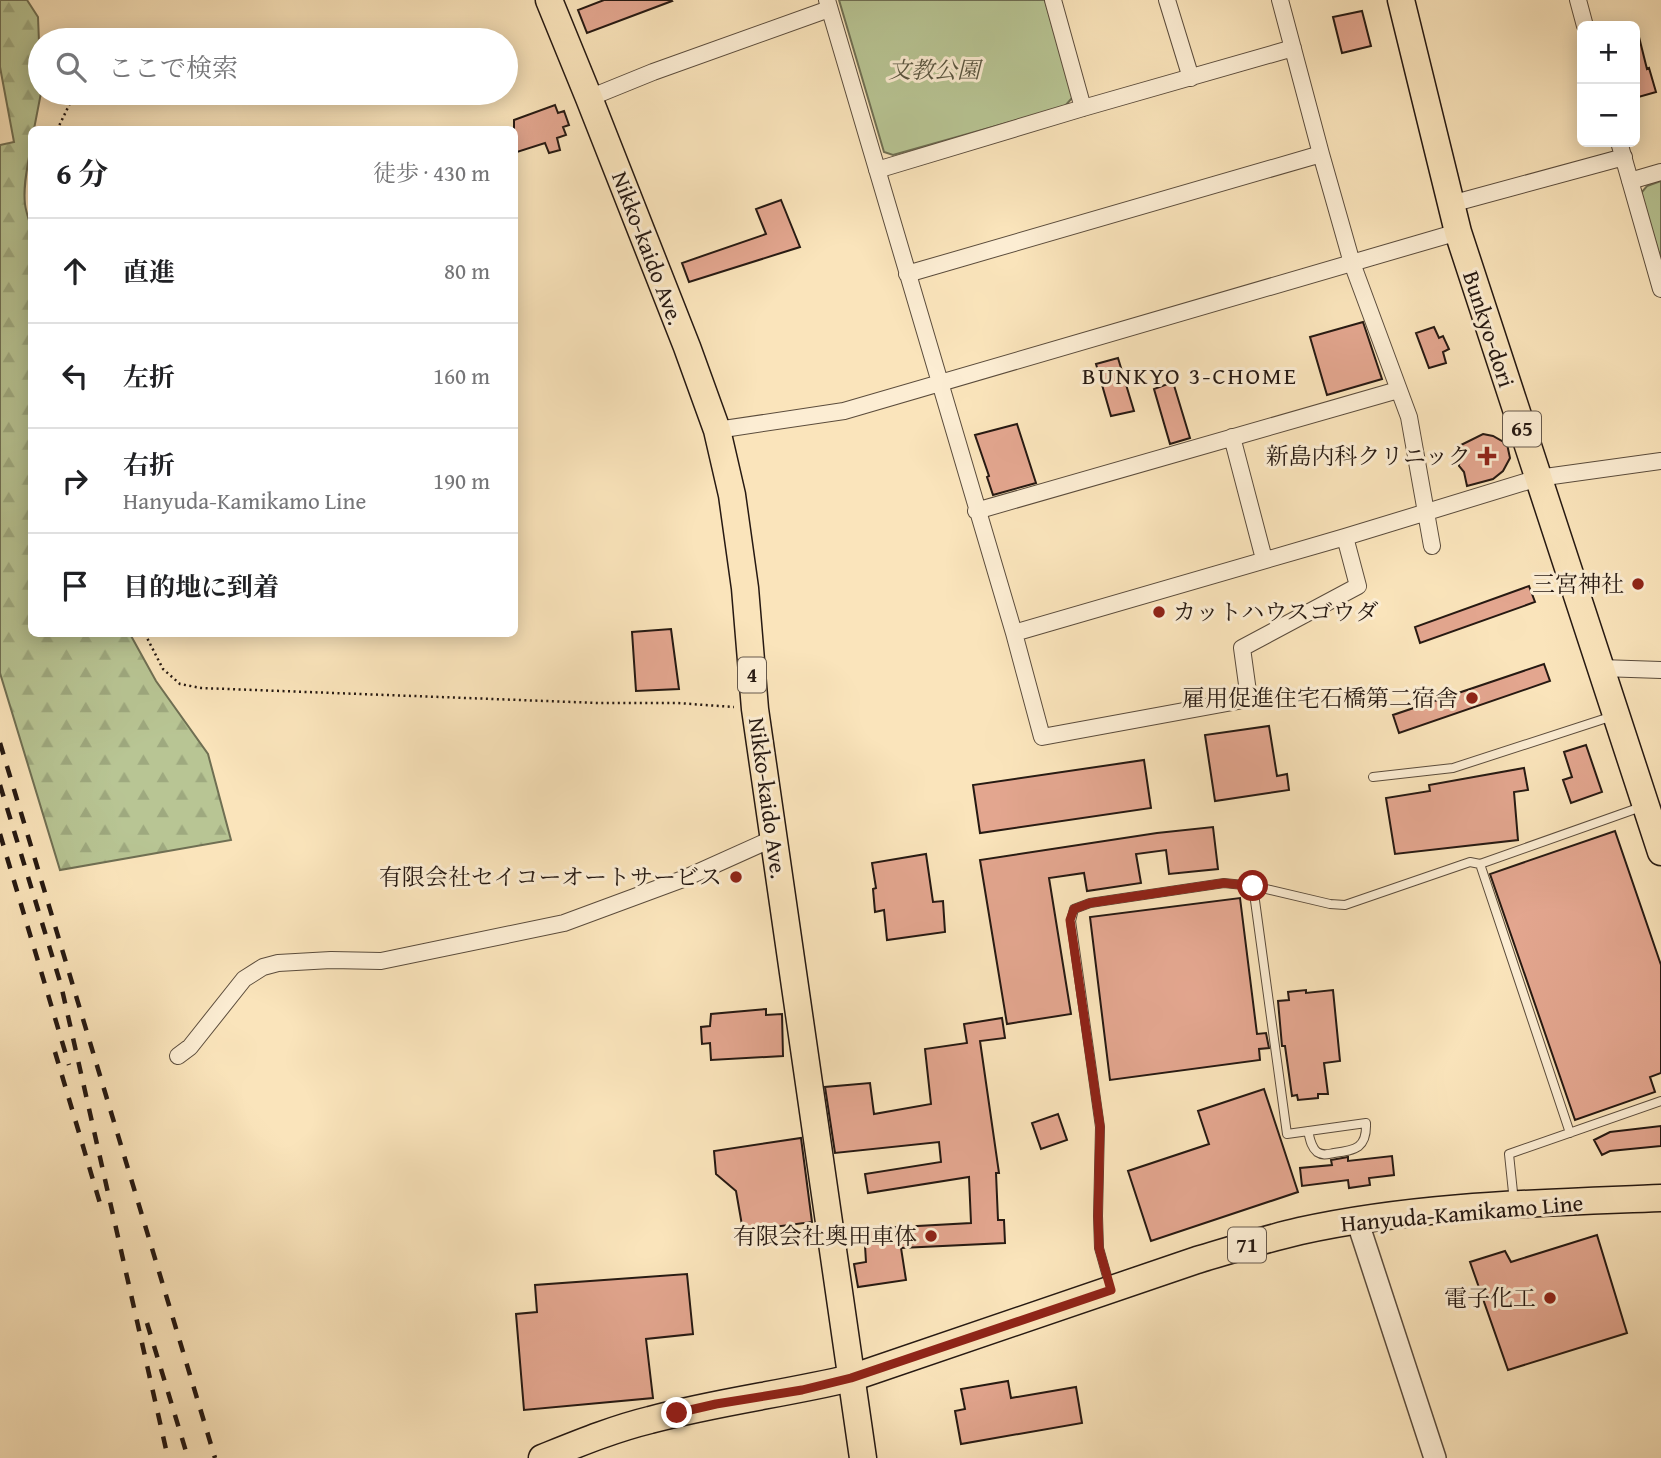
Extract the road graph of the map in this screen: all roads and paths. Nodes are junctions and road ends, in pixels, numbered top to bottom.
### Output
1 (548, 0) edge
2 (1053, 0) edge
3 (1167, 0) edge
4 (1280, 0) edge
5 (1401, 0) edge
6 (1578, 0) edge
7 (828, 4) edge
8 (1584, 21) edge
9 (1293, 48) junction
10 (1191, 78) junction
11 (589, 98) junction
12 (69, 105) edge
13 (1083, 108) junction
14 (59, 126) edge
15 (1621, 149) edge
16 (1321, 154) junction
17 (877, 170) junction
18 (1661, 172) edge
19 (1630, 181) junction
20 (1451, 204) junction
21 (1458, 232) junction
22 (1352, 263) junction
23 (907, 274) junction
24 (1661, 289) edge
25 (940, 384) junction
26 (1398, 390) junction
27 (717, 430) junction
28 (1232, 437) junction
29 (1661, 461) edge
30 (1538, 478) junction
31 (976, 511) junction
32 (1426, 513) junction
33 (1345, 537) junction
34 (1432, 547) dead end
35 (1264, 559) junction
36 (1014, 633) junction
37 (147, 637) edge
38 (1601, 668) junction
39 (1661, 670) edge
40 (755, 709) junction
41 (1616, 715) junction
42 (1373, 777) dead end
43 (1645, 805) junction
44 (774, 838) junction
45 (1661, 852) edge
46 (1480, 864) junction
47 (1253, 886) junction
48 (178, 1056) dead end
49 (1661, 1101) edge
50 (1308, 1131) junction
51 (1570, 1133) junction
52 (1661, 1198) edge
53 (1514, 1205) junction
54 (1357, 1220) junction
55 (1111, 1290) junction
56 (851, 1378) junction
57 (542, 1458) edge
58 (863, 1458) edge
59 (1435, 1458) edge

1 - 11 main road, Nikko-kaido Ave. / 4
2 - 13 street
3 - 10 street
4 - 9 street
5 - 20 main road, Bunkyo-dori / 65
6 - 8 street
7 - 11 street
7 - 17 street
9 - 10 street
9 - 16 street
10 - 13 street
11 - 27 main road, Nikko-kaido Ave. / 4
12 - 14 path
13 - 17 street
15 - 19 street
15 - 20 street
16 - 22 street
16 - 23 street
17 - 23 street
18 - 19 street
19 - 24 street
20 - 21 main road, Bunkyo-dori / 65
21 - 22 street
21 - 30 main road, Bunkyo-dori / 65
22 - 25 street
22 - 26 street
23 - 25 street
25 - 27 street
25 - 31 street
26 - 28 street
26 - 32 street
27 - 40 main road, Nikko-kaido Ave. / 4
28 - 31 street
28 - 35 street
29 - 30 street
30 - 32 street
30 - 38 main road, Bunkyo-dori / 65
31 - 36 street
32 - 33 street
32 - 34 street
33 - 35 street
33 - 36 street
35 - 36 street
37 - 40 path
38 - 39 street
38 - 41 main road, Bunkyo-dori / 65
40 - 44 main road, Nikko-kaido Ave. / 4
41 - 42 lane
41 - 43 main road, Bunkyo-dori / 65
43 - 45 main road, Bunkyo-dori / 65
43 - 46 lane
44 - 48 street
44 - 56 main road, Nikko-kaido Ave. / 4
46 - 47 lane
46 - 51 lane
47 - 50 lane
47 - 55 lane
49 - 51 lane
50 - 50 lane
51 - 53 lane
52 - 53 main road, Hanyuda-Kamikamo Line / 71
53 - 54 main road, Hanyuda-Kamikamo Line / 71
54 - 55 main road, Hanyuda-Kamikamo Line / 71
54 - 59 street
55 - 56 main road, Hanyuda-Kamikamo Line / 71
56 - 57 main road, Hanyuda-Kamikamo Line / 71
56 - 58 main road, Nikko-kaido Ave. / 4

